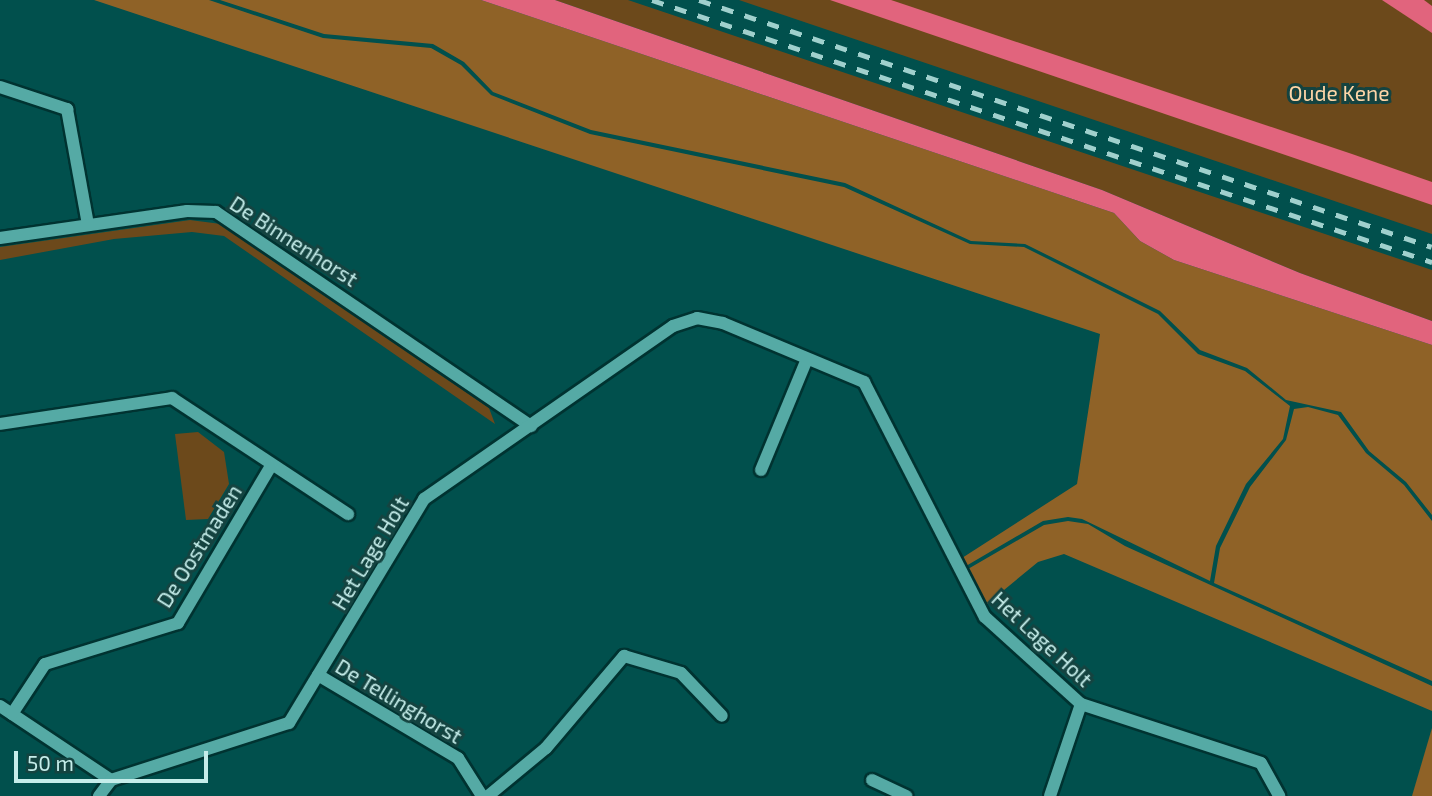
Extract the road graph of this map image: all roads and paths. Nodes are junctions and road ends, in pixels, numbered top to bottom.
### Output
1 (0, 87) edge
2 (88, 225) junction
3 (0, 238) edge
4 (807, 359) junction
5 (0, 424) edge
6 (531, 426) junction
7 (271, 466) junction
8 (761, 470) dead end
9 (348, 514) dead end
10 (318, 676) junction
11 (1082, 704) junction
12 (0, 706) edge
13 (12, 714) junction
14 (722, 716) dead end
15 (111, 780) junction
16 (872, 780) dead end
17 (99, 796) edge
18 (482, 796) edge
19 (488, 796) edge
20 (906, 796) edge
21 (1050, 796) edge
22 (1279, 796) edge

1 - 2 street
2 - 3 street, De Binnenhorst
2 - 6 street, De Binnenhorst
4 - 6 street, Het Lage Holt
4 - 8 street
4 - 11 street, Het Lage Holt
5 - 7 street
6 - 10 street, Het Lage Holt
7 - 9 street
7 - 13 street, De Oostmaden
10 - 15 street, Het Lage Holt
10 - 18 street, De Tellinghorst
11 - 21 street
11 - 22 street, Het Lage Holt
12 - 13 street
13 - 15 street
14 - 19 street
15 - 17 street
16 - 20 street

